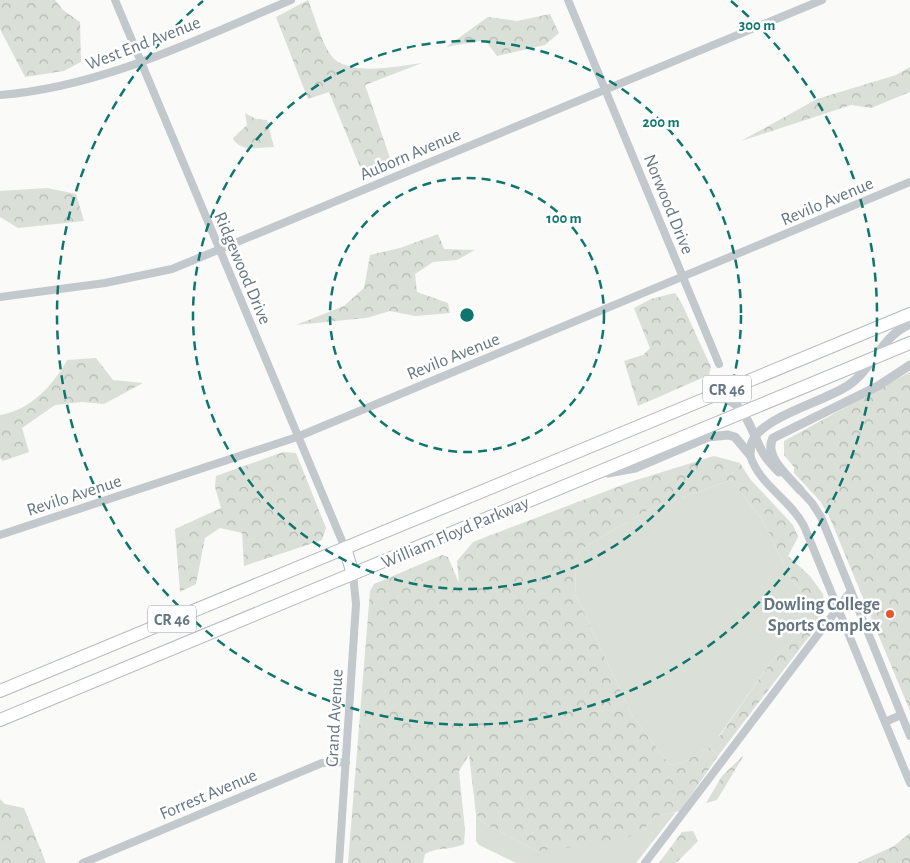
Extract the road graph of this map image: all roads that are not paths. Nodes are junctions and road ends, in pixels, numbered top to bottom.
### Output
1 (115, 0) edge
2 (291, 0) edge
3 (568, 0) edge
4 (822, 0) edge
5 (141, 62) junction
6 (606, 89) junction
7 (0, 95) edge
8 (910, 182) edge
9 (219, 250) junction
10 (683, 277) junction
11 (0, 297) edge
12 (910, 314) edge
13 (910, 324) edge
14 (910, 343) edge
15 (875, 358) junction
16 (719, 364) dead end
17 (910, 365) edge
18 (702, 400) junction
19 (744, 412) junction
20 (755, 436) junction
21 (297, 437) junction
22 (750, 455) junction
23 (592, 476) junction
24 (800, 490) junction
25 (0, 535) edge
26 (344, 548) junction
27 (353, 574) junction
28 (850, 591) junction
29 (838, 608) junction
30 (0, 691) edge
31 (901, 715) junction
32 (0, 720) edge
33 (885, 722) junction
34 (910, 736) edge
35 (346, 762) junction
36 (910, 783) edge
37 (83, 863) edge
38 (339, 863) edge
39 (645, 863) edge

1 - 5 street, Ridgewood Drive
2 - 5 street, West End Avenue
3 - 6 street, Norwood Drive
4 - 6 street, Auborn Avenue
5 - 7 street, West End Avenue
5 - 9 street, Ridgewood Drive
6 - 9 street, Auborn Avenue
6 - 10 street, Norwood Drive
8 - 10 street, Revilo Avenue
9 - 11 street, Auborn Avenue
9 - 21 street, Ridgewood Drive
10 - 16 street, Norwood Drive
10 - 21 street, Revilo Avenue
12 - 18 highway, William Floyd Parkway / CR 46
13 - 15 street
14 - 15 highway, William Floyd Parkway / CR 46
15 - 19 highway, William Floyd Parkway / CR 46
15 - 20 street
17 - 24 street
18 - 19 street
18 - 26 highway, William Floyd Parkway / CR 46
19 - 20 street
19 - 23 highway, William Floyd Parkway / CR 46
20 - 22 street
20 - 24 street
21 - 25 street, Revilo Avenue
21 - 26 street, Ridgewood Drive
22 - 23 street
22 - 29 street
23 - 27 highway, William Floyd Parkway / CR 46
24 - 28 street
26 - 27 highway
26 - 30 highway, William Floyd Parkway / CR 46
27 - 32 highway, William Floyd Parkway / CR 46
27 - 35 street, Grand Avenue
28 - 29 street
28 - 31 street
29 - 33 street
29 - 39 street
31 - 33 street
31 - 34 street
33 - 36 street
35 - 37 street, Forrest Avenue
35 - 38 street, Grand Avenue

